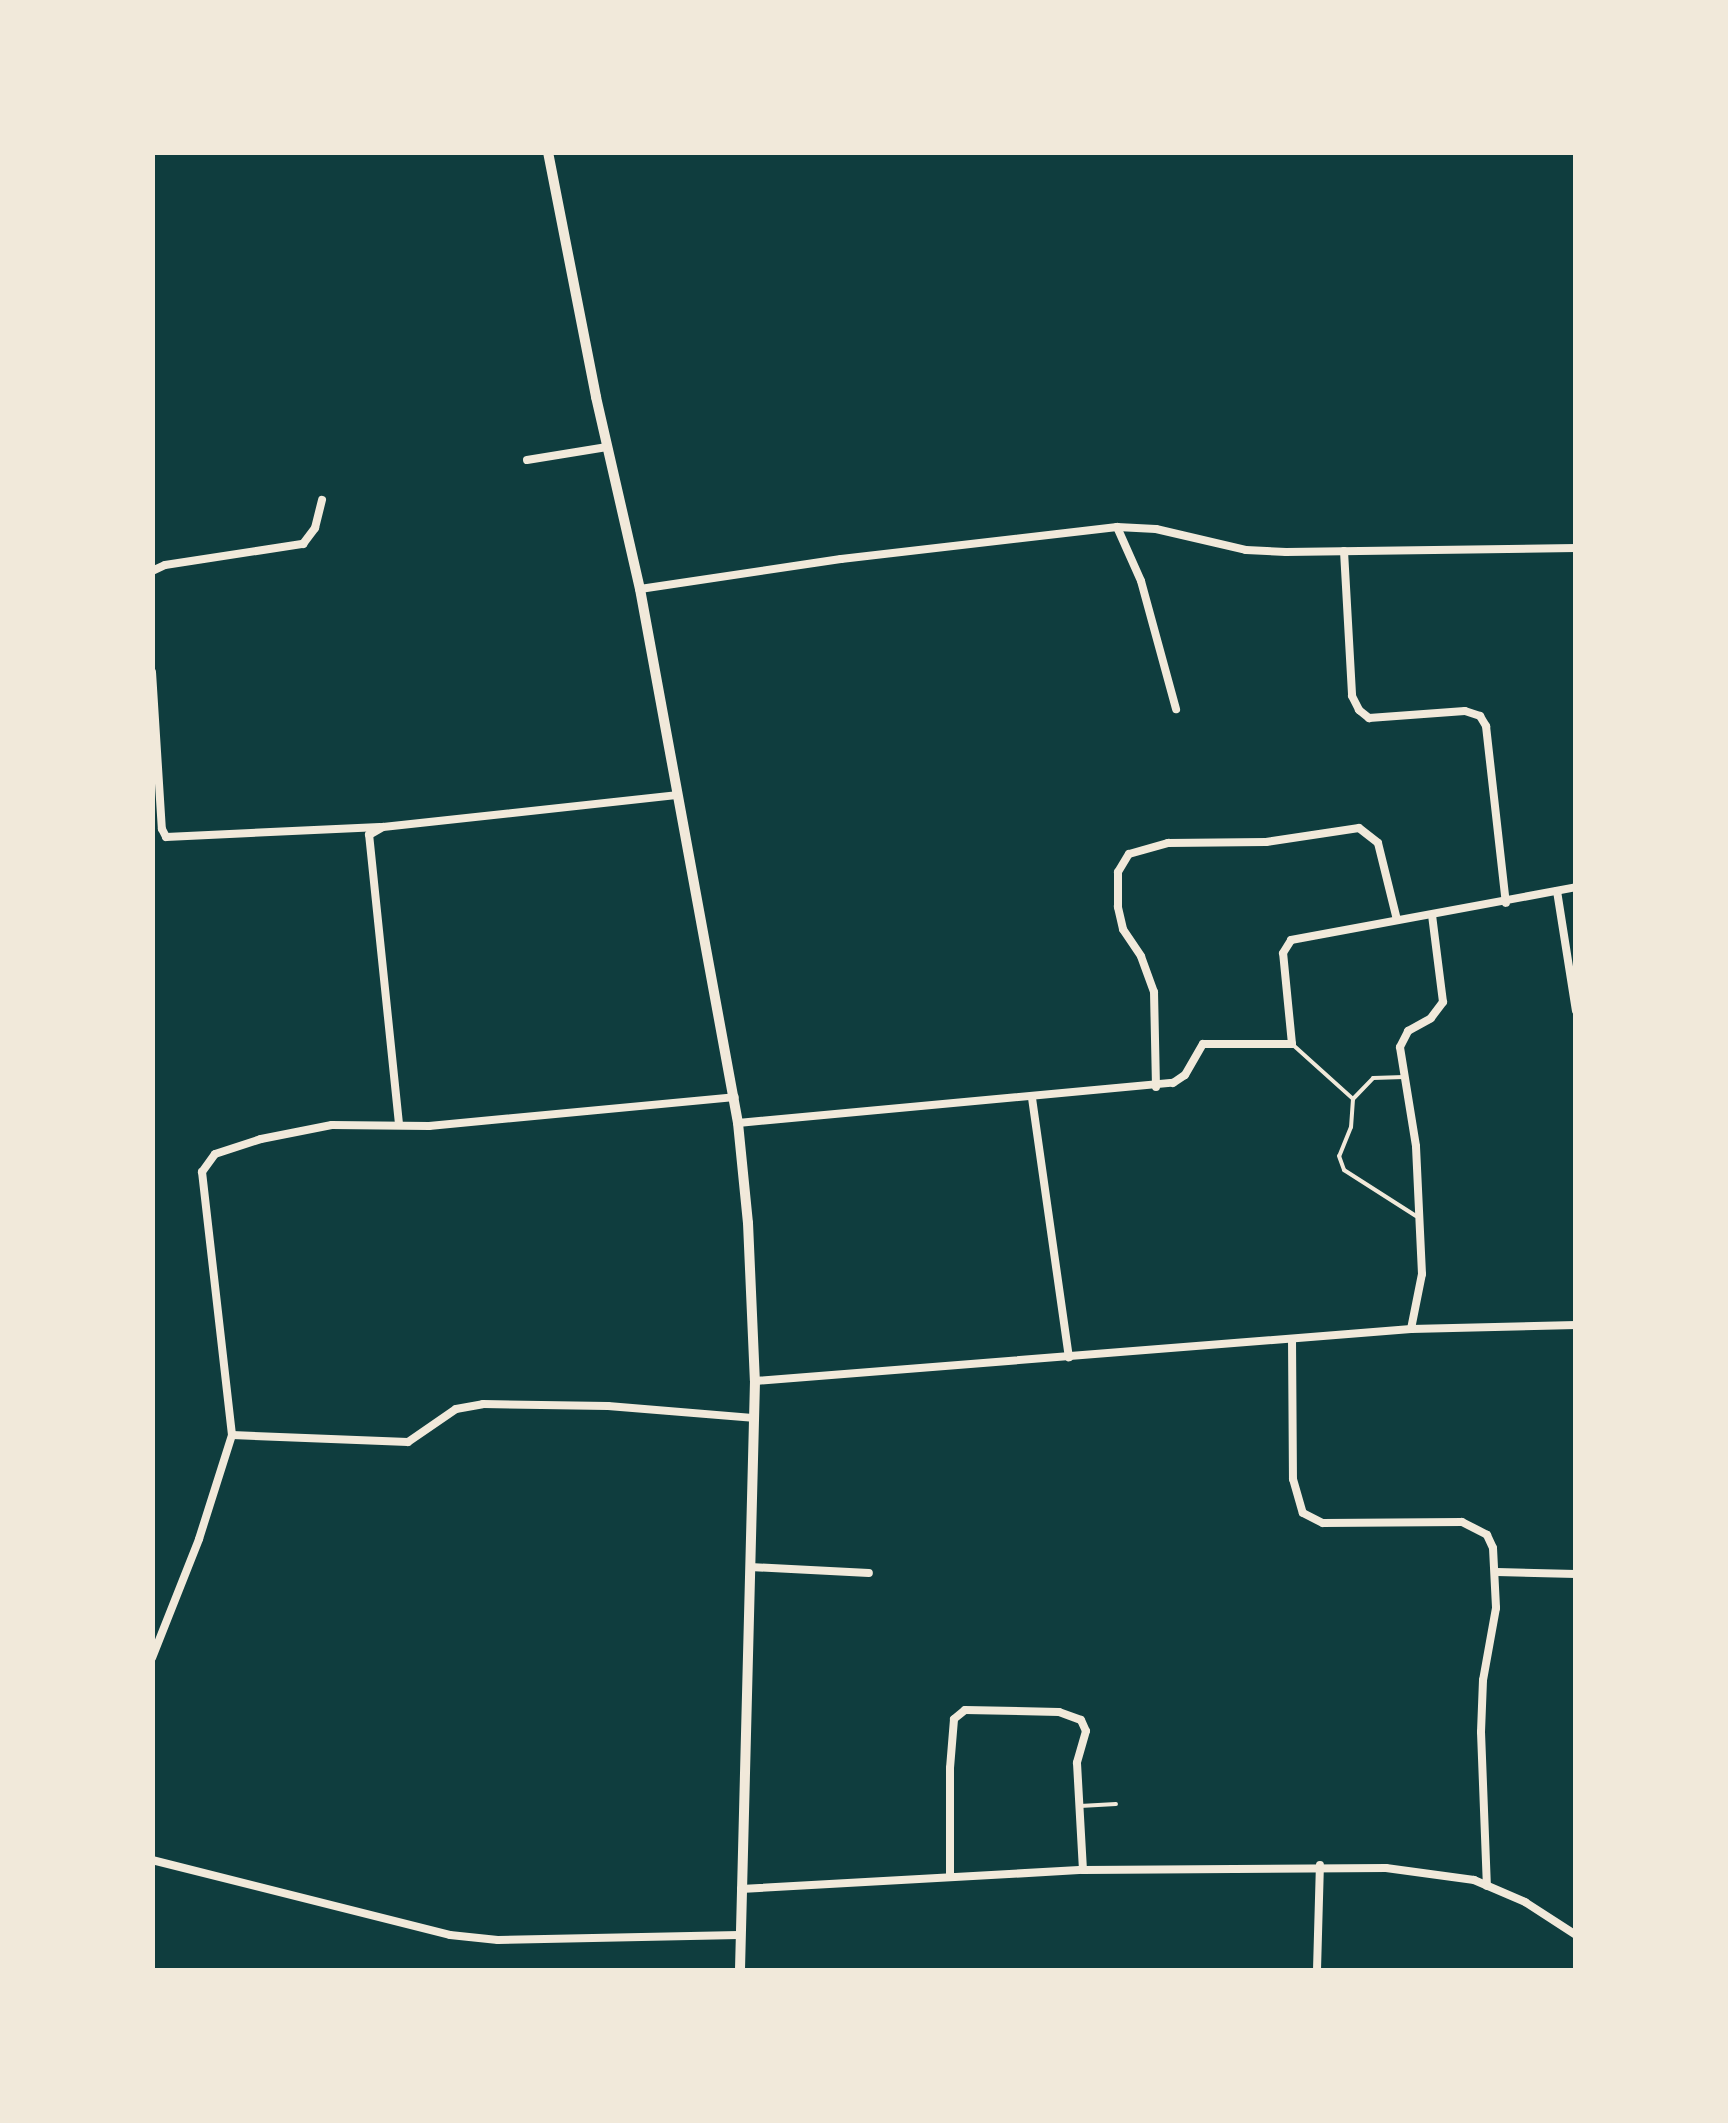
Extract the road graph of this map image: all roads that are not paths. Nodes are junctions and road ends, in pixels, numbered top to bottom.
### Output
1 (548, 152) edge
2 (607, 446) junction
3 (526, 460) dead end
4 (322, 500) dead end
5 (1116, 527) junction
6 (1576, 548) edge
7 (1344, 551) junction
8 (152, 572) edge
9 (640, 590) junction
10 (152, 672) edge
11 (1176, 709) dead end
12 (676, 795) junction
13 (382, 827) junction
14 (1576, 887) edge
15 (1557, 891) junction
16 (1506, 903) junction
17 (1432, 914) junction
18 (1397, 920) junction
19 (1576, 1011) edge
20 (1292, 1044) junction
21 (1404, 1077) junction
22 (1156, 1087) junction
23 (735, 1098) junction
24 (1032, 1098) junction
25 (1354, 1099) junction
26 (738, 1123) junction
27 (399, 1124) junction
28 (1419, 1218) junction
29 (1576, 1325) edge
30 (1411, 1330) junction
31 (1292, 1339) junction
32 (1069, 1357) junction
33 (755, 1380) junction
34 (753, 1418) junction
35 (232, 1434) junction
36 (750, 1567) junction
37 (870, 1572) dead end
38 (1497, 1572) junction
39 (1576, 1574) edge
40 (152, 1658) edge
41 (1116, 1804) dead end
42 (1080, 1806) junction
43 (152, 1860) edge
44 (1320, 1865) junction
45 (1084, 1870) junction
46 (950, 1875) junction
47 (1487, 1886) junction
48 (741, 1888) junction
49 (739, 1935) junction
50 (1576, 1935) edge
51 (740, 1970) edge
52 (1317, 1970) edge

1 - 2 street
2 - 3 street
2 - 9 street
4 - 8 street
5 - 7 street
5 - 9 street
5 - 11 street
6 - 7 street
7 - 16 street
9 - 12 street
10 - 13 street
12 - 13 street
12 - 23 street
13 - 27 street
14 - 15 street
15 - 16 street
15 - 19 street
16 - 17 street
17 - 18 street
17 - 21 street
18 - 20 street
18 - 22 street
20 - 22 street
20 - 25 lane
21 - 25 lane
21 - 28 street
22 - 24 street
23 - 26 street
23 - 27 street
24 - 26 street
24 - 32 street
25 - 28 lane
26 - 33 street
27 - 35 street
28 - 30 street
29 - 30 street
30 - 31 street
31 - 32 street
31 - 38 street
32 - 33 street
33 - 34 street
34 - 35 street
34 - 36 street
35 - 40 street
36 - 37 street
36 - 48 street
38 - 39 street
38 - 47 street
41 - 42 lane
42 - 45 street
42 - 46 street
43 - 49 street
44 - 45 street
44 - 47 street
44 - 52 street
45 - 46 street
46 - 48 street
47 - 50 street
48 - 49 street
49 - 51 street

